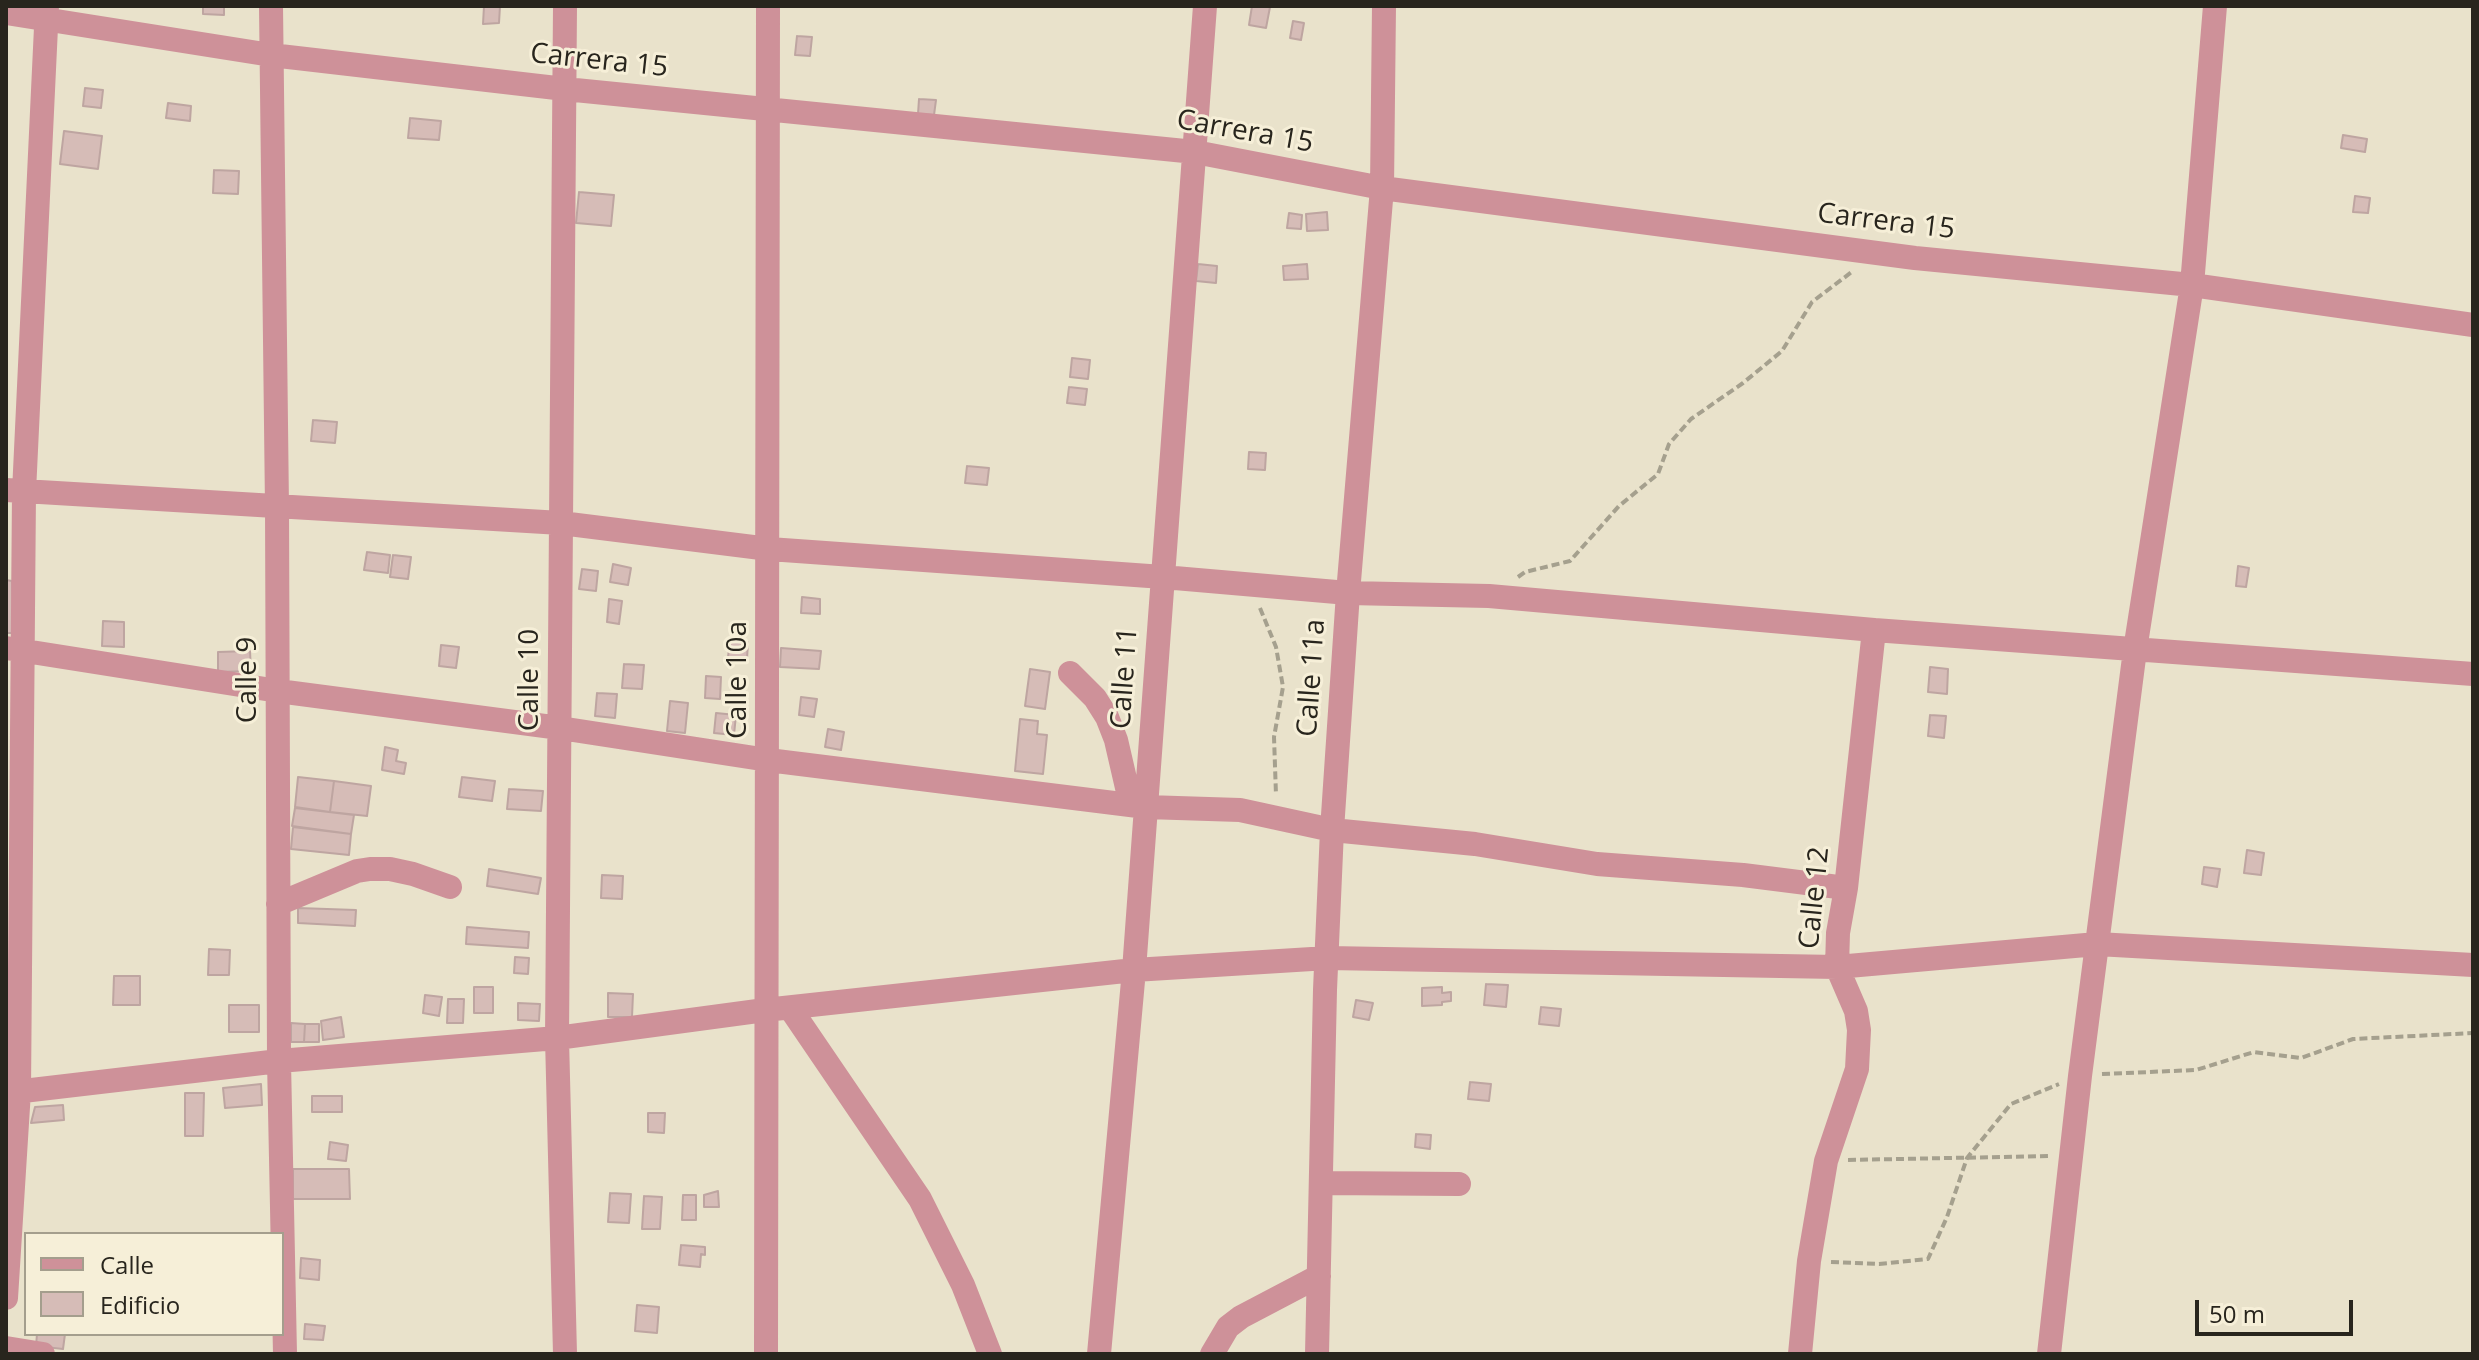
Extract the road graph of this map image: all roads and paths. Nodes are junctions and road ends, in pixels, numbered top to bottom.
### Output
1 (271, 6) edge
2 (565, 6) edge
3 (768, 6) edge
4 (1205, 6) edge
5 (1384, 6) edge
6 (2215, 6) edge
7 (46, 12) edge
8 (6, 13) edge
9 (271, 55) junction
10 (565, 89) junction
11 (768, 108) junction
12 (1195, 152) junction
13 (1382, 188) junction
14 (1868, 250) junction
15 (2192, 285) junction
16 (2473, 325) edge
17 (15, 491) edge
18 (277, 507) junction
19 (561, 523) junction
20 (769, 549) junction
21 (1163, 577) junction
22 (1248, 584) junction
23 (1348, 593) junction
24 (1489, 596) junction
25 (1874, 630) junction
26 (15, 649) edge
27 (2135, 650) junction
28 (1070, 673) dead end
29 (2473, 674) edge
30 (278, 691) junction
31 (560, 728) junction
32 (768, 760) junction
33 (1138, 806) junction
34 (1268, 815) junction
35 (1332, 830) junction
36 (450, 887) dead end
37 (1846, 888) junction
38 (278, 904) junction
39 (2097, 944) junction
40 (1328, 958) junction
41 (2473, 965) edge
42 (1837, 967) junction
43 (1134, 970) junction
44 (778, 1009) junction
45 (2473, 1033) edge
46 (557, 1038) junction
47 (279, 1061) junction
48 (2080, 1076) junction
49 (12, 1092) edge
50 (2071, 1156) junction
51 (1967, 1158) junction
52 (1826, 1161) junction
53 (1322, 1183) junction
54 (1459, 1184) dead end
55 (283, 1232) edge
56 (1809, 1261) junction
57 (1319, 1276) junction
58 (6, 1298) edge
59 (284, 1305) edge
60 (6, 1348) edge
61 (43, 1354) edge
62 (285, 1354) edge
63 (565, 1354) edge
64 (766, 1354) edge
65 (990, 1354) edge
66 (1099, 1354) edge
67 (1212, 1354) edge
68 (1317, 1354) edge
69 (1800, 1354) edge
70 (2049, 1354) edge

1 - 9 street, Calle 9
2 - 10 street, Calle 10
3 - 11 street, Calle 10a
4 - 12 street, Calle 11
5 - 13 street, Calle 11a
6 - 15 street
7 - 8 street, Carrera 15
7 - 9 street, Carrera 15
7 - 17 street
9 - 10 street, Carrera 15
9 - 18 street, Calle 9
10 - 11 street, Carrera 15
10 - 19 street, Calle 10
11 - 12 street, Carrera 15
11 - 20 street, Calle 10a
12 - 13 street, Carrera 15
12 - 21 street, Calle 11
13 - 14 street, Carrera 15
13 - 23 street, Calle 11a
14 - 15 street, Carrera 15
14 - 24 path
15 - 16 street, Carrera 15
15 - 27 street
17 - 18 street
17 - 26 street
18 - 19 street
18 - 30 street, Calle 9
19 - 20 street
19 - 31 street, Calle 10
20 - 21 street
20 - 32 street, Calle 10a
21 - 22 street
21 - 33 street, Calle 11
22 - 23 street
22 - 34 path
23 - 24 street
23 - 35 street, Calle 11a
24 - 25 street
25 - 27 street
25 - 37 street, Calle 12
26 - 30 street
26 - 49 street
27 - 29 street
27 - 39 street
28 - 33 street
30 - 31 street
30 - 38 street, Calle 9
31 - 32 street
31 - 46 street, Calle 10
32 - 33 street
32 - 44 street, Calle 10a
33 - 34 street
33 - 43 street, Calle 11
34 - 35 street
35 - 37 street
35 - 40 street, Calle 11a
36 - 38 street
37 - 42 street, Calle 12
38 - 47 street, Calle 9
39 - 41 street
39 - 42 street
39 - 48 street
40 - 42 street
40 - 43 street
40 - 53 street, Calle 11a
42 - 52 street, Calle 12
43 - 44 street
43 - 66 street, Calle 11
44 - 46 street
44 - 64 street, Calle 10a
44 - 65 street
45 - 48 path
46 - 47 street
46 - 63 street, Calle 10
47 - 49 street
47 - 55 street, Calle 9
48 - 50 street
48 - 51 path
49 - 58 street
50 - 51 path
50 - 70 street
51 - 52 path
51 - 56 path
52 - 56 street, Calle 12
53 - 54 street
53 - 57 street, Calle 11a
56 - 69 street, Calle 12
57 - 67 street
57 - 68 street, Calle 11a
59 - 62 street, Calle 9
60 - 61 street

